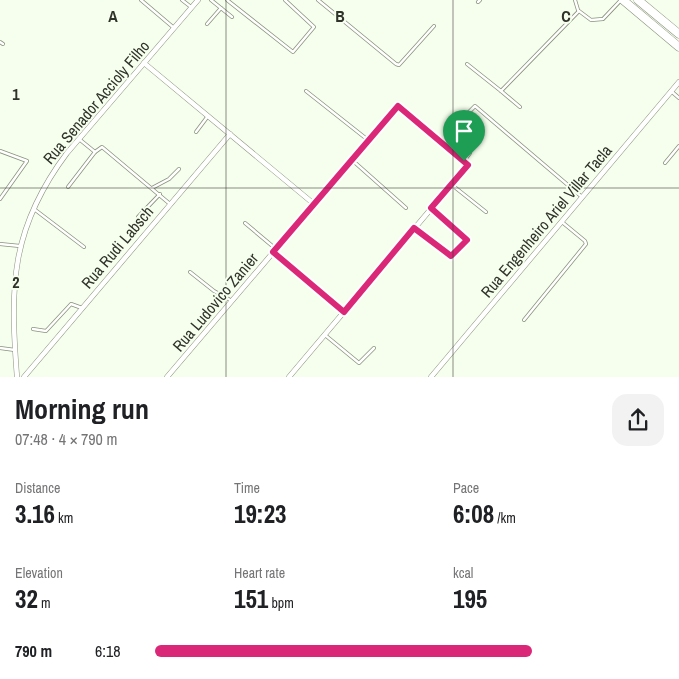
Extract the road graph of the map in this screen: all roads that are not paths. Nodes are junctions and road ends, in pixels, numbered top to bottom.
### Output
1 (141, 0) edge
2 (182, 0) edge
3 (198, 0) edge
4 (211, 0) edge
5 (228, 0) edge
6 (285, 0) edge
7 (318, 0) edge
8 (575, 0) edge
9 (622, 0) edge
10 (638, 0) edge
11 (191, 7) junction
12 (221, 8) junction
13 (578, 11) junction
14 (232, 17) dead end
15 (207, 24) dead end
16 (434, 26) dead end
17 (174, 28) junction
18 (679, 34) edge
19 (679, 47) edge
20 (144, 63) junction
21 (467, 64) dead end
22 (679, 82) edge
23 (306, 90) dead end
24 (502, 91) junction
25 (671, 91) junction
26 (679, 98) edge
27 (520, 107) dead end
28 (208, 116) junction
29 (196, 132) dead end
30 (230, 134) junction
31 (79, 139) junction
32 (368, 140) junction
33 (679, 146) edge
34 (0, 151) edge
35 (95, 152) junction
36 (352, 160) junction
37 (665, 162) dead end
38 (466, 163) junction
39 (179, 169) dead end
40 (451, 184) junction
41 (68, 187) dead end
42 (152, 188) junction
43 (1, 193) edge
44 (160, 194) junction
45 (582, 197) junction
46 (0, 199) edge
47 (170, 204) junction
48 (314, 204) junction
49 (33, 208) junction
50 (406, 208) dead end
51 (431, 208) junction
52 (486, 212) dead end
53 (138, 217) dead end
54 (561, 222) junction
55 (245, 224) dead end
56 (414, 228) junction
57 (0, 244) edge
58 (20, 246) junction
59 (84, 247) dead end
60 (275, 250) junction
61 (190, 272) dead end
62 (232, 300) junction
63 (82, 308) junction
64 (344, 312) junction
65 (524, 320) dead end
66 (34, 329) dead end
67 (325, 335) junction
68 (0, 348) edge
69 (374, 348) dead end
70 (15, 350) junction
71 (17, 376) edge
72 (24, 376) edge
73 (168, 376) edge
74 (289, 376) edge
75 (431, 376) edge

1 - 17 lane
2 - 11 lane
3 - 11 street, Rua Senador Accioly Filho
4 - 12 lane
5 - 6 lane
7 - 16 lane
8 - 13 lane
9 - 13 lane
9 - 19 main road
10 - 18 main road
11 - 17 street, Rua Senador Accioly Filho
12 - 14 lane
12 - 15 lane
13 - 24 lane
17 - 20 street, Rua Senador Accioly Filho
20 - 28 street
20 - 31 street, Rua Senador Accioly Filho
21 - 24 lane
22 - 25 street, Rua Engenheiro Ariel Villar Tacla
23 - 32 lane
24 - 27 lane
25 - 26 lane
25 - 45 street, Rua Engenheiro Ariel Villar Tacla
28 - 29 lane
28 - 30 street
30 - 47 street, Rua Rudi Labsch
30 - 48 street
31 - 35 lane
31 - 49 street, Rua Senador Accioly Filho
32 - 36 street, Rua Ludovico Zanier
32 - 38 street, Rua Ludovico Zanier
33 - 37 lane
34 - 43 lane
35 - 41 lane
35 - 42 lane
36 - 48 street, Rua Ludovico Zanier
36 - 50 lane
38 - 40 street
38 - 45 lane
39 - 42 lane
40 - 51 street
40 - 52 lane
42 - 44 lane
43 - 46 lane
44 - 47 lane
44 - 53 lane
45 - 54 street, Rua Engenheiro Ariel Villar Tacla
47 - 63 street, Rua Rudi Labsch
48 - 60 street, Rua Ludovico Zanier
49 - 58 street, Rua Senador Accioly Filho
49 - 59 lane
51 - 56 street
51 - 56 lane
54 - 65 lane
54 - 75 street, Rua Engenheiro Ariel Villar Tacla
55 - 60 lane
56 - 64 street
57 - 58 lane
58 - 70 street, Rua Senador Accioly Filho
60 - 62 street, Rua Ludovico Zanier
60 - 64 street
61 - 62 lane
62 - 73 street, Rua Ludovico Zanier
63 - 66 lane
63 - 72 street, Rua Rudi Labsch
64 - 67 street
67 - 69 lane
67 - 74 street
68 - 70 lane
70 - 71 street, Rua Senador Accioly Filho

